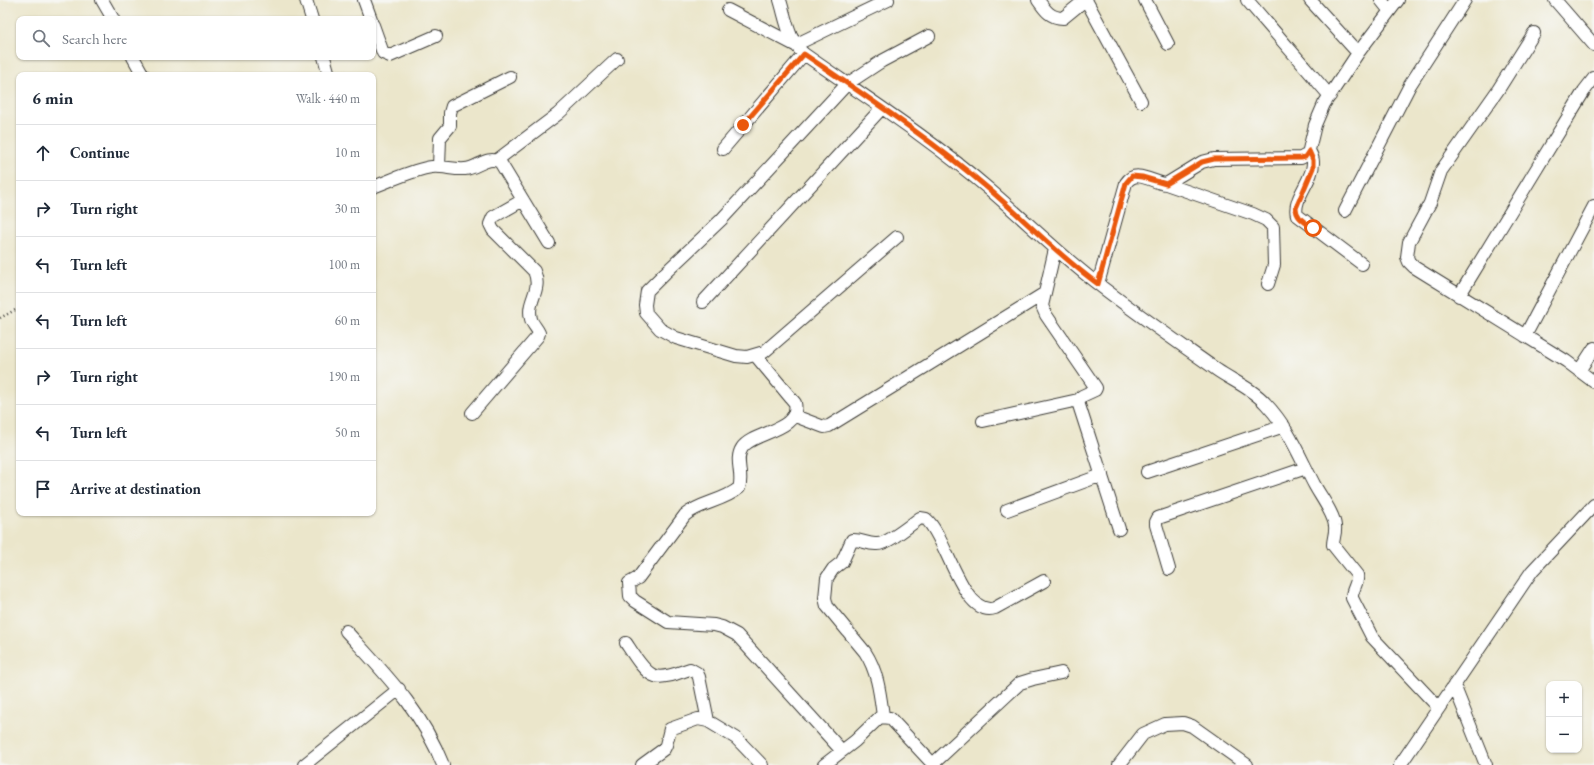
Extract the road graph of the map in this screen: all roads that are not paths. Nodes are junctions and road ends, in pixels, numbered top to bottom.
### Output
1 (102, 0) edge
2 (306, 0) edge
3 (364, 0) edge
4 (780, 0) edge
5 (888, 0) edge
6 (1038, 0) edge
7 (1085, 0) edge
8 (1145, 0) edge
9 (1247, 0) edge
10 (1310, 0) edge
11 (1381, 0) edge
12 (1398, 0) edge
13 (1465, 0) edge
14 (1555, 0) edge
15 (728, 10) dead end
16 (1389, 10) junction
17 (110, 16) edge
18 (311, 16) edge
19 (370, 16) edge
20 (376, 33) edge
21 (1534, 33) dead end
22 (436, 36) dead end
23 (929, 36) dead end
24 (1168, 44) dead end
25 (1594, 45) edge
26 (800, 49) junction
27 (1358, 53) junction
28 (617, 59) dead end
29 (135, 60) edge
30 (325, 60) edge
31 (141, 72) edge
32 (328, 72) edge
33 (510, 77) dead end
34 (1594, 78) edge
35 (848, 84) junction
36 (1330, 96) junction
37 (1141, 101) dead end
38 (882, 108) junction
39 (723, 149) dead end
40 (1309, 151) junction
41 (497, 160) junction
42 (439, 167) junction
43 (1166, 184) junction
44 (376, 186) edge
45 (523, 200) junction
46 (1594, 206) edge
47 (1345, 211) dead end
48 (897, 237) dead end
49 (549, 243) dead end
50 (1055, 249) junction
51 (1362, 264) dead end
52 (1098, 284) junction
53 (1268, 284) dead end
54 (1045, 293) junction
55 (1459, 296) junction
56 (703, 302) dead end
57 (1525, 336) junction
58 (1594, 348) edge
59 (756, 356) junction
60 (1579, 371) junction
61 (1594, 382) edge
62 (1078, 400) junction
63 (472, 413) dead end
64 (794, 416) junction
65 (983, 421) dead end
66 (1284, 426) junction
67 (1306, 468) junction
68 (1147, 472) dead end
69 (1102, 475) junction
70 (1594, 505) edge
71 (1007, 510) dead end
72 (1119, 529) dead end
73 (1169, 569) dead end
74 (1044, 580) dead end
75 (346, 631) dead end
76 (626, 643) dead end
77 (1061, 673) dead end
78 (1454, 685) junction
79 (399, 689) junction
80 (1439, 708) junction
81 (883, 716) junction
82 (708, 721) junction
83 (842, 751) junction
84 (304, 765) edge
85 (443, 765) edge
86 (642, 765) edge
87 (762, 765) edge
88 (824, 765) edge
89 (1119, 765) edge
90 (1247, 765) edge
91 (1400, 765) edge
92 (1486, 765) edge

1 - 17 street
2 - 18 street
3 - 19 street
4 - 26 street
5 - 26 street
6 - 7 street
7 - 37 street
8 - 24 street
9 - 36 street
10 - 27 street
11 - 16 street
12 - 16 street
13 - 47 street
14 - 25 street
15 - 26 street
16 - 27 street
20 - 22 street
21 - 55 street
23 - 35 street
26 - 35 street
26 - 39 street
27 - 36 street
28 - 41 street
29 - 31 street
30 - 32 street
33 - 42 street
34 - 55 street
35 - 38 street
35 - 59 street
36 - 40 street
38 - 50 street
38 - 56 street
40 - 43 street
40 - 51 street
41 - 42 street
41 - 45 street
42 - 44 street
43 - 52 street
43 - 53 street
45 - 49 street
45 - 63 street
46 - 57 street
48 - 59 street
50 - 52 street
50 - 54 street
52 - 66 street
54 - 62 street
54 - 64 street
55 - 57 street
57 - 60 street
58 - 60 street
59 - 64 street
60 - 61 street
62 - 65 street
62 - 69 street
64 - 83 street
66 - 67 street
66 - 68 street
67 - 73 street
67 - 80 street
69 - 71 street
69 - 72 street
70 - 78 street
74 - 81 street
75 - 79 street
76 - 82 street
77 - 81 street
78 - 80 street
78 - 92 street
79 - 84 street
79 - 85 street
80 - 91 street
81 - 83 street
82 - 86 street
82 - 87 street
83 - 88 street
89 - 90 street

